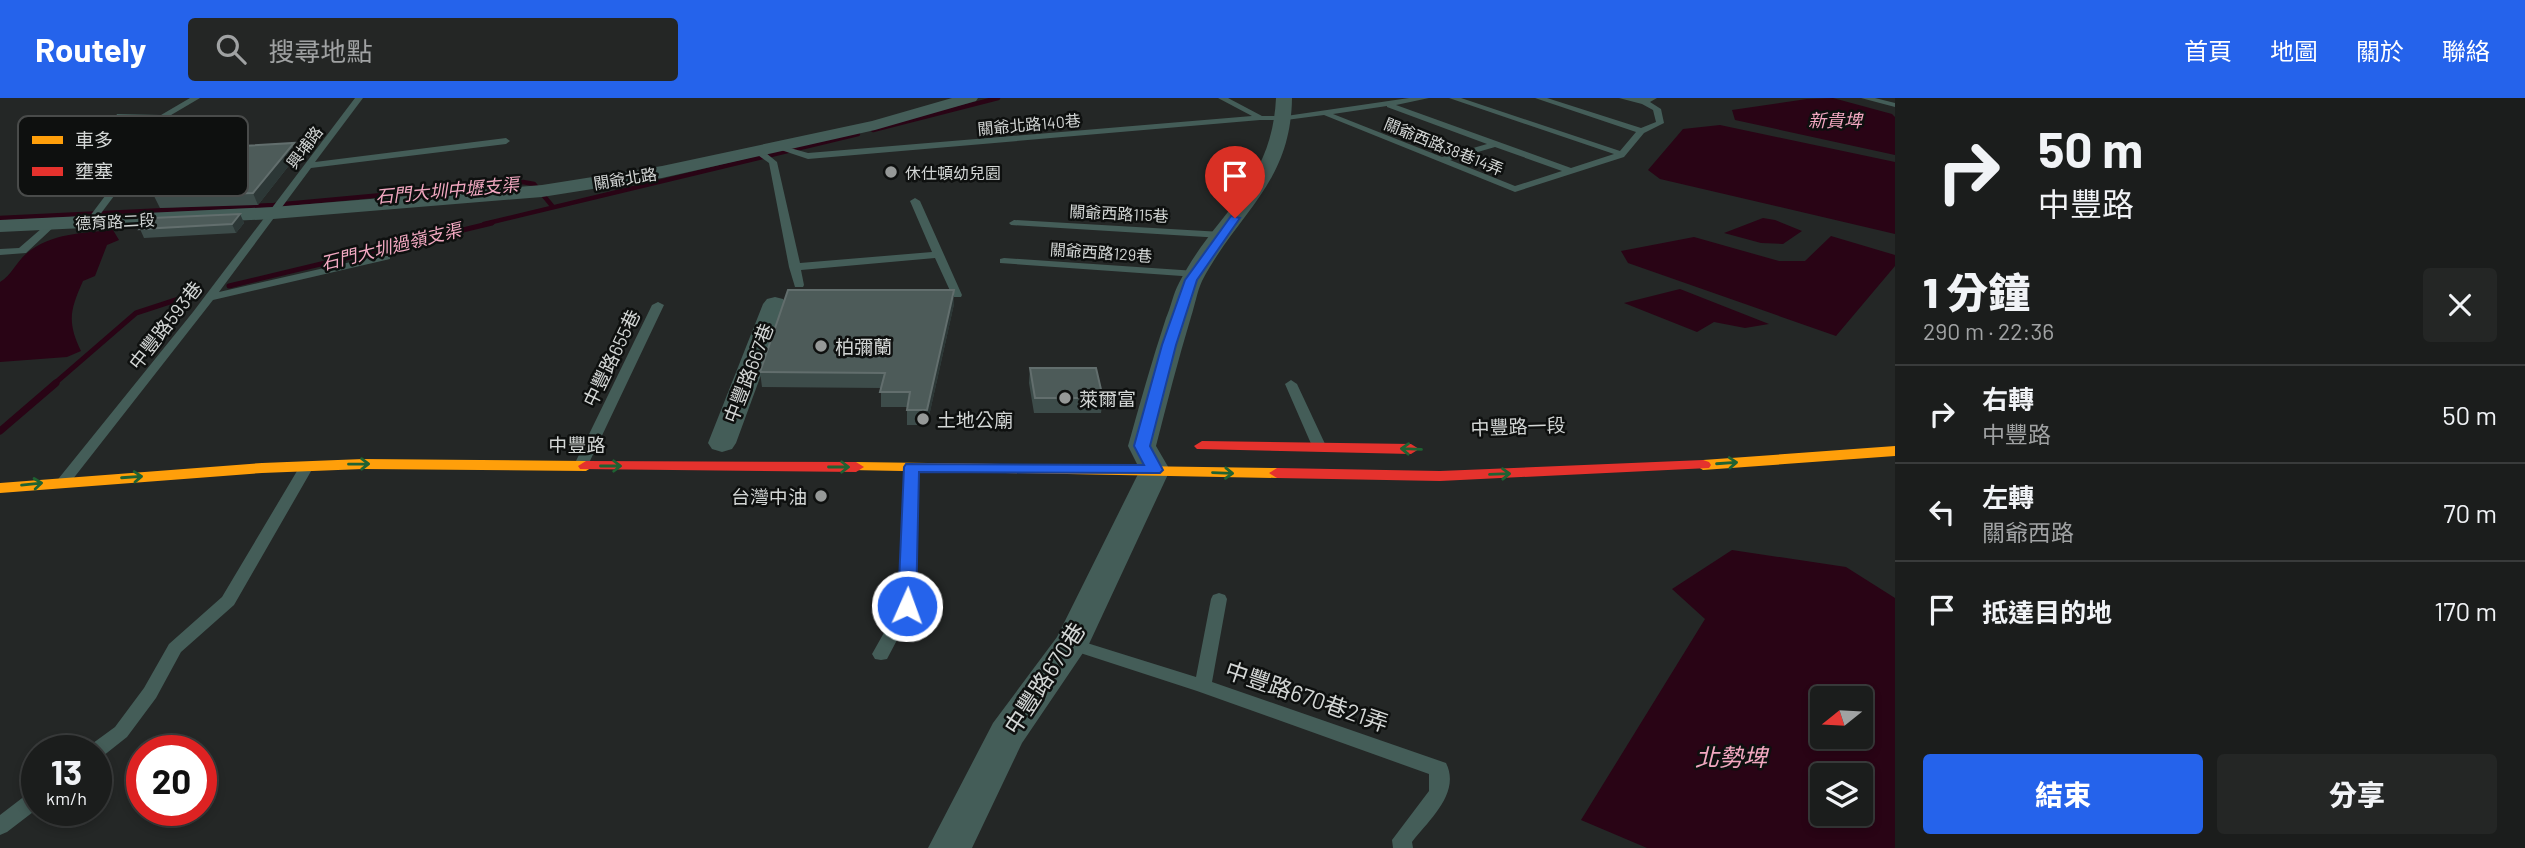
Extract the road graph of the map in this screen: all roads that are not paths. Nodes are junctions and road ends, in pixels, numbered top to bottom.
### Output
1 (196, 98) edge
2 (359, 98) edge
3 (970, 98) edge
4 (1222, 98) edge
5 (1425, 98) edge
6 (1453, 98) edge
7 (1539, 98) edge
8 (1623, 98) edge
9 (1865, 98) edge
10 (1648, 100) edge
11 (1388, 104) junction
12 (1895, 106) edge
13 (1285, 108) edge
14 (1324, 113) junction
15 (164, 116) edge
16 (1260, 118) junction
17 (1641, 131) junction
18 (506, 141) dead end
19 (1495, 144) junction
20 (767, 149) junction
21 (1622, 155) junction
22 (1440, 160) junction
23 (307, 166) junction
24 (1570, 171) junction
25 (110, 196) edge
26 (915, 201) dead end
27 (273, 213) junction
28 (90, 222) junction
29 (1014, 223) dead end
30 (52, 224) junction
31 (0, 226) edge
32 (1222, 235) junction
33 (0, 252) edge
34 (940, 254) junction
35 (387, 257) dead end
36 (1004, 261) dead end
37 (794, 267) junction
38 (1196, 274) junction
39 (799, 285) dead end
40 (957, 295) dead end
41 (209, 298) junction
42 (775, 304) dead end
43 (658, 305) dead end
44 (1291, 384) dead end
45 (722, 443) dead end
46 (1183, 446) dead end
47 (1319, 446) junction
48 (1424, 450) dead end
49 (1895, 451) edge
50 (1145, 452) junction
51 (110, 455) dead end
52 (82, 457) junction
53 (55, 459) dead end
54 (581, 465) junction
55 (307, 466) junction
56 (912, 467) junction
57 (64, 481) junction
58 (0, 488) edge
59 (1219, 598) dead end
60 (1071, 644) junction
61 (881, 654) dead end
62 (1203, 686) junction
63 (112, 739) edge
64 (21, 810) edge
65 (0, 826) edge
66 (950, 848) edge
67 (1403, 848) edge

1 - 15 lane
2 - 23 lane, 興埔路
3 - 20 street, 關爺北路
4 - 16 lane
5 - 11 lane, 關爺北路140巷
6 - 21 lane
7 - 17 lane
8 - 10 lane
9 - 12 lane
10 - 17 lane
11 - 14 lane, 關爺北路140巷
11 - 19 lane
13 - 14 lane, 關爺北路140巷
13 - 16 lane, 關爺北路140巷
13 - 32 street, 中豐路670巷
14 - 22 lane, 關爺西路38巷14弄
16 - 20 lane, 關爺北路140巷
17 - 21 lane
18 - 23 lane
19 - 22 lane
19 - 24 lane
20 - 27 street, 關爺北路
20 - 37 lane
21 - 24 lane
22 - 24 lane, 關爺西路38巷14弄
23 - 27 lane, 興埔路
25 - 28 lane
26 - 34 lane
27 - 28 street, 德育路二段
27 - 41 lane, 中豐路593巷
28 - 30 street, 德育路二段
29 - 32 lane, 關爺西路115巷
30 - 31 street, 德育路二段
30 - 33 lane
32 - 38 street, 中豐路670巷
34 - 37 lane
34 - 40 lane
35 - 41 lane
36 - 38 lane, 關爺西路129巷
37 - 39 lane
38 - 50 street, 中豐路670巷
41 - 52 lane, 中豐路593巷
42 - 45 street, 中豐路667巷
43 - 54 lane, 中豐路655巷
44 - 47 lane
46 - 47 main road
48 -> 47 main road
50 -> 49 main road
50 - 56 main road, 中豐路
50 - 60 street, 中豐路670巷
51 - 52 main road
52 - 53 main road
52 - 57 lane, 中豐路593巷
55 -> 54 main road, 中豐路
54 -> 56 main road, 中豐路
57 -> 55 main road, 中豐路
55 - 63 lane
56 - 61 lane
58 -> 57 main road, 中豐路
59 - 62 lane
60 - 62 lane, 中豐路670巷21弄
60 - 66 street, 中豐路670巷
62 - 67 lane, 中豐路670巷21弄
64 - 65 lane

